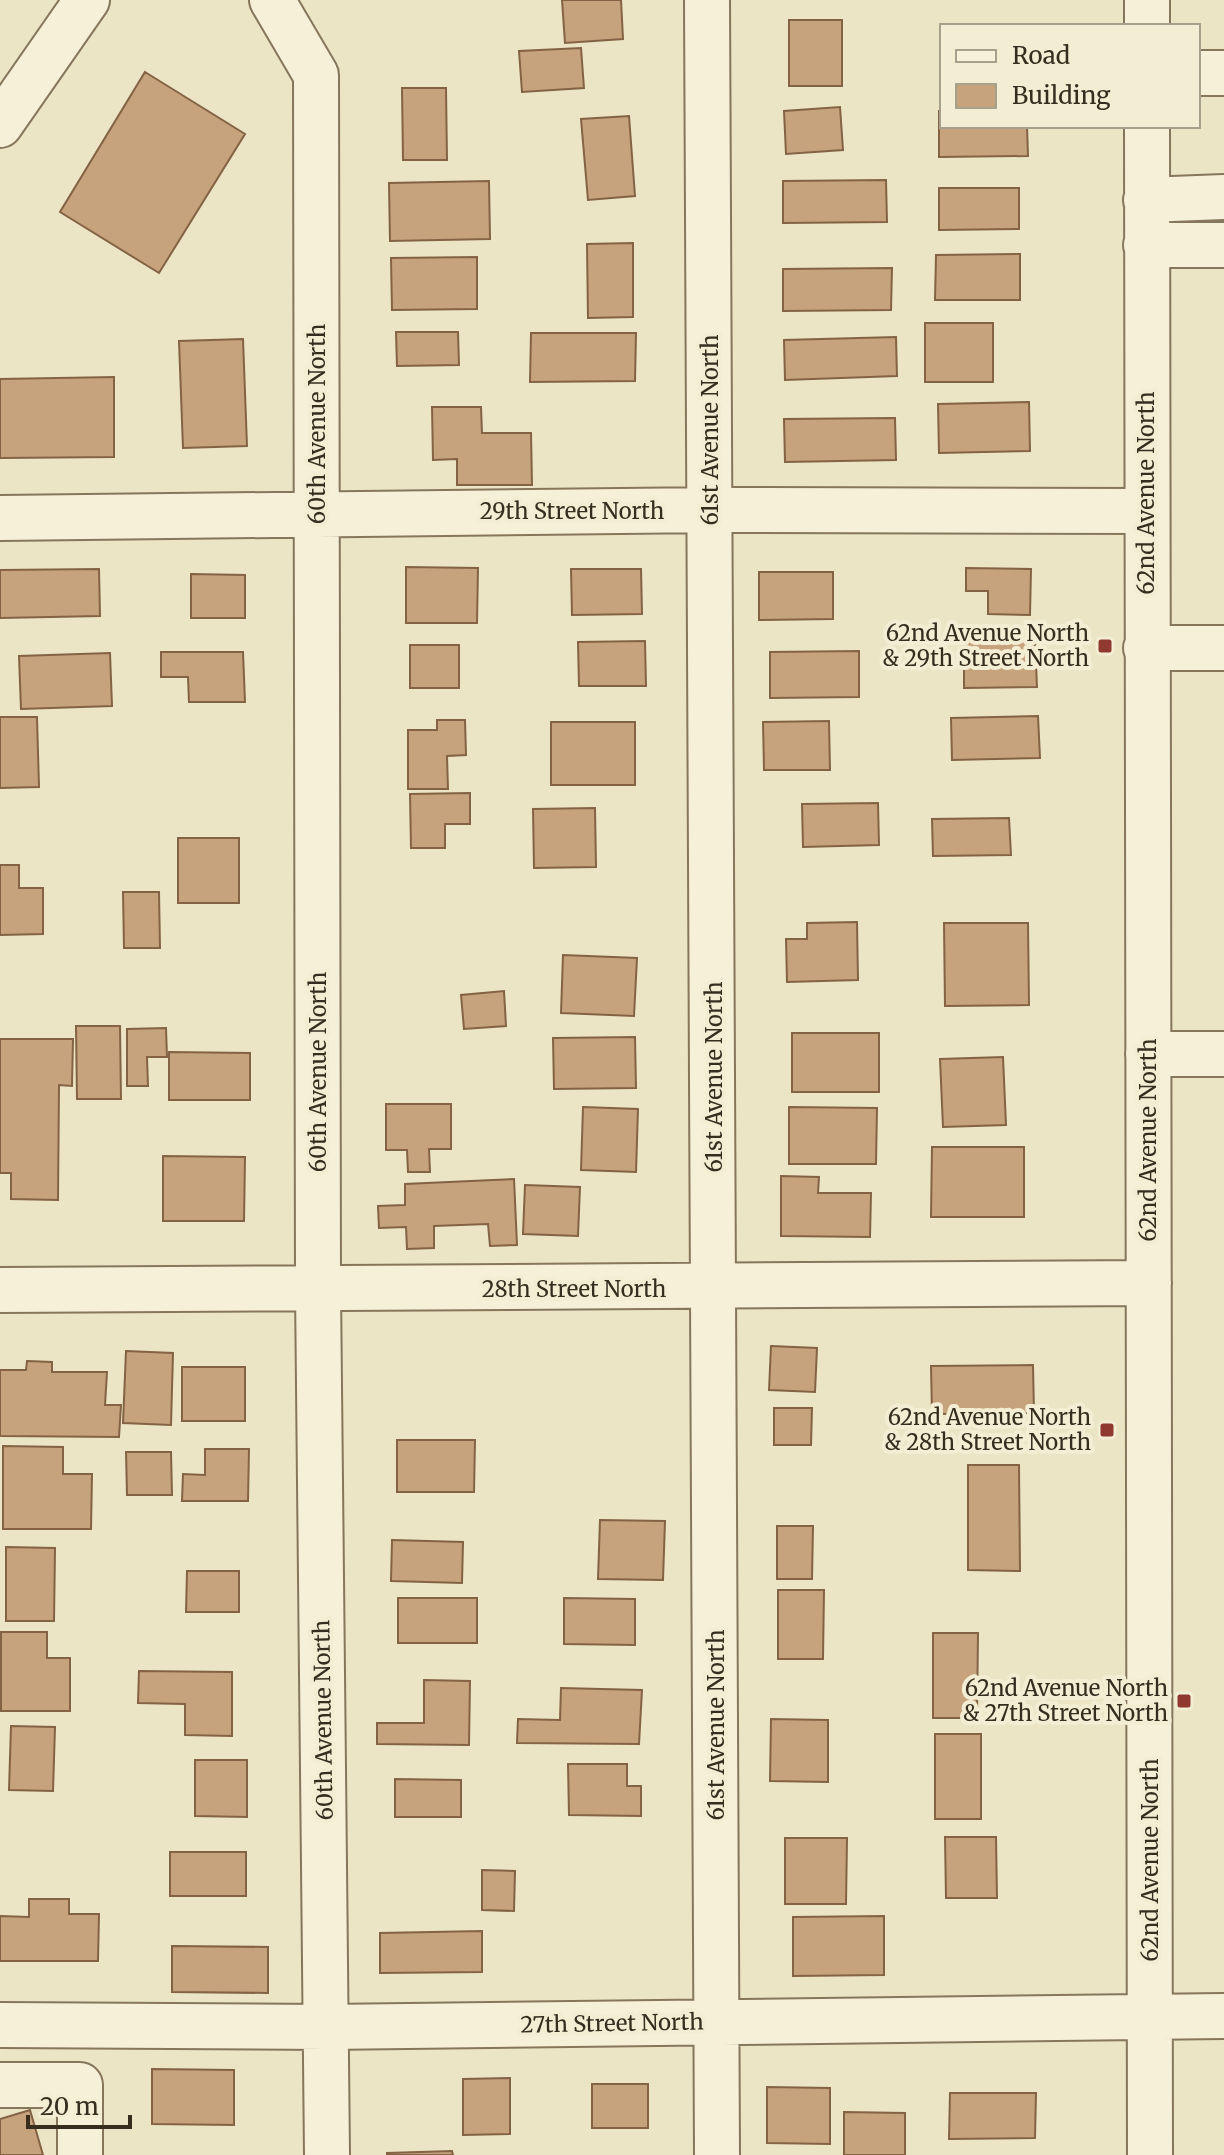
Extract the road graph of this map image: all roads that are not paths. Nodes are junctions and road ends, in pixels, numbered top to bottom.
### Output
1 (87, 0) edge
2 (272, 0) edge
3 (707, 0) edge
4 (1147, 0) edge
5 (1147, 24) edge
6 (1200, 73) edge
7 (1224, 73) edge
8 (0, 125) edge
9 (1147, 128) edge
10 (1224, 197) edge
11 (1146, 200) junction
12 (1146, 245) junction
13 (1224, 245) edge
14 (711, 510) junction
15 (1145, 511) junction
16 (317, 513) junction
17 (0, 518) edge
18 (1146, 648) junction
19 (1224, 648) edge
20 (1148, 1054) junction
21 (1224, 1054) edge
22 (1149, 1283) junction
23 (715, 1288) junction
24 (318, 1289) junction
25 (0, 1290) edge
26 (1224, 2016) edge
27 (1150, 2018) junction
28 (717, 2022) junction
29 (0, 2025) edge
30 (326, 2027) junction
31 (0, 2085) edge
32 (80, 2155) edge
33 (327, 2155) edge
34 (717, 2155) edge
35 (1150, 2155) edge

1 - 8 street
2 - 16 street, 60th Avenue North
3 - 14 street, 61st Avenue North
4 - 5 street
6 - 7 street
9 - 11 street, 62nd Avenue North
10 - 11 street
11 - 12 street, 62nd Avenue North
12 - 13 street
12 - 15 street, 62nd Avenue North
14 - 15 street, 29th Street North
14 - 16 street, 29th Street North
14 - 23 street, 61st Avenue North
15 - 18 street, 62nd Avenue North
16 - 17 street, 29th Street North
16 - 24 street, 60th Avenue North
18 - 19 street
18 - 20 street, 62nd Avenue North
20 - 21 street
20 - 22 street, 62nd Avenue North
22 - 23 street, 28th Street North
22 - 27 street, 62nd Avenue North
23 - 24 street, 28th Street North
23 - 28 street, 61st Avenue North
24 - 25 street, 28th Street North
24 - 30 street, 60th Avenue North
26 - 27 street, 27th Street North
27 - 28 street, 27th Street North
27 - 35 street, 62nd Avenue North
28 - 30 street, 27th Street North
28 - 34 street, 61st Avenue North
29 - 30 street, 27th Street North
30 - 33 street, 60th Avenue North
31 - 32 street

